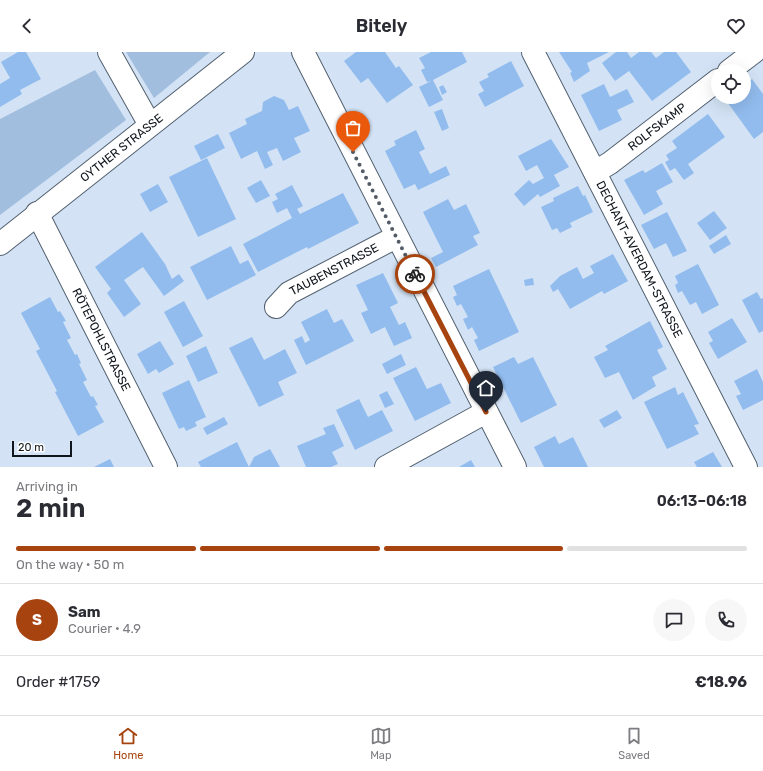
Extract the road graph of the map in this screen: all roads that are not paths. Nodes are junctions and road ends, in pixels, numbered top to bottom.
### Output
1 (109, 52) edge
2 (243, 52) edge
3 (303, 52) edge
4 (533, 52) edge
5 (754, 52) edge
6 (738, 64) edge
7 (711, 85) edge
8 (150, 125) junction
9 (595, 172) junction
10 (37, 213) junction
11 (396, 237) junction
12 (0, 244) edge
13 (276, 307) dead end
14 (486, 412) junction
15 (166, 467) edge
16 (386, 467) edge
17 (515, 467) edge
18 (746, 467) edge

1 - 8 street
2 - 8 street, OYTHER STRASSE
3 - 11 street
4 - 9 street, DECHANT-AVERDAM-STRASSE
5 - 6 street
7 - 9 street, ROLFSKAMP
8 - 10 street, OYTHER STRASSE
9 - 18 street, DECHANT-AVERDAM-STRASSE
10 - 12 street, OYTHER STRASSE
10 - 15 street, RÖTEPOHLSTRASSE
11 - 13 street, TAUBENSTRASSE
11 - 14 street
14 - 16 street
14 - 17 street

